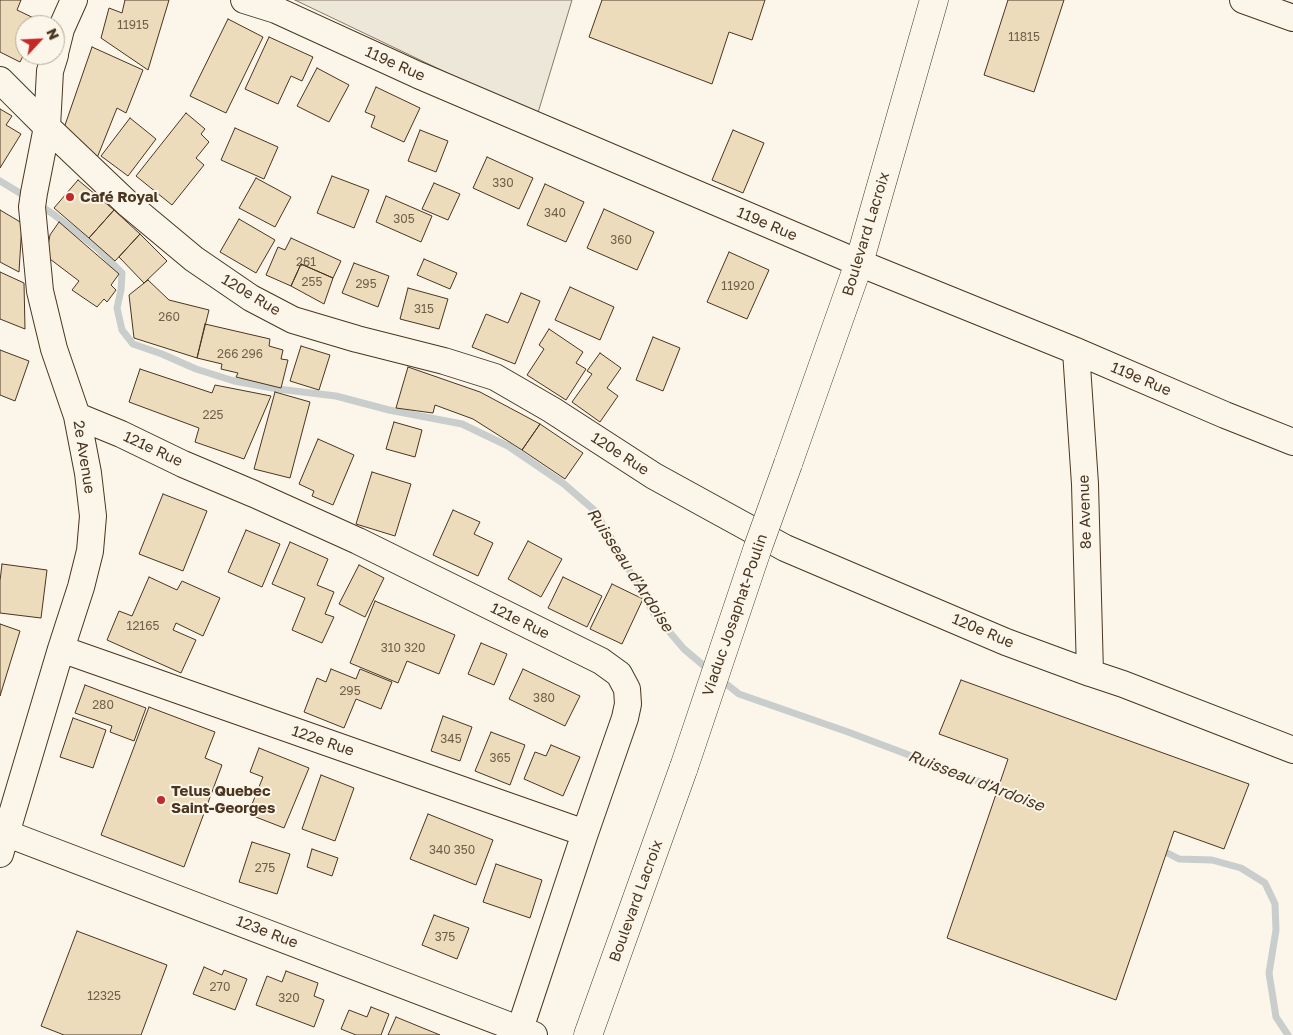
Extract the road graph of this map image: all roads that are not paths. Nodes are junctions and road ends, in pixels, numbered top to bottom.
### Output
1 (74, 0) edge
2 (244, 0) edge
3 (934, 0) edge
4 (1243, 0) edge
5 (1293, 18) edge
6 (65, 20) edge
7 (52, 65) edge
8 (0, 80) edge
9 (47, 127) junction
10 (859, 263) junction
11 (1076, 351) junction
12 (78, 416) junction
13 (1293, 442) edge
14 (788, 464) joint
15 (61, 649) junction
16 (1090, 673) junction
17 (1293, 750) edge
18 (684, 767) joint
19 (585, 833) junction
20 (2, 839) edge
21 (527, 1032) edge
22 (588, 1035) edge

1 - 6 street, 2e Avenue
2 - 10 street, 119e Rue
3 - 10 main road, Boulevard Lacroix
4 - 5 street
7 - 9 street, 2e Avenue
8 - 9 street, 120e Rue
9 - 12 street, 2e Avenue
9 - 16 street, 120e Rue
10 - 11 street, 119e Rue
10 - 14 main road, Boulevard Lacroix
11 - 13 street, 119e Rue
11 - 16 street, 8e Avenue
12 - 15 street, 2e Avenue
12 - 19 street, 121e Rue
14 - 18 main road, Viaduc Josaphat-Poulin, bridge
15 - 19 street, 122e Rue
15 - 20 street, 2e Avenue
16 - 17 street, 120e Rue
18 - 22 main road, Boulevard Lacroix
19 - 21 street, 121e Rue
20 - 21 street, 123e Rue

